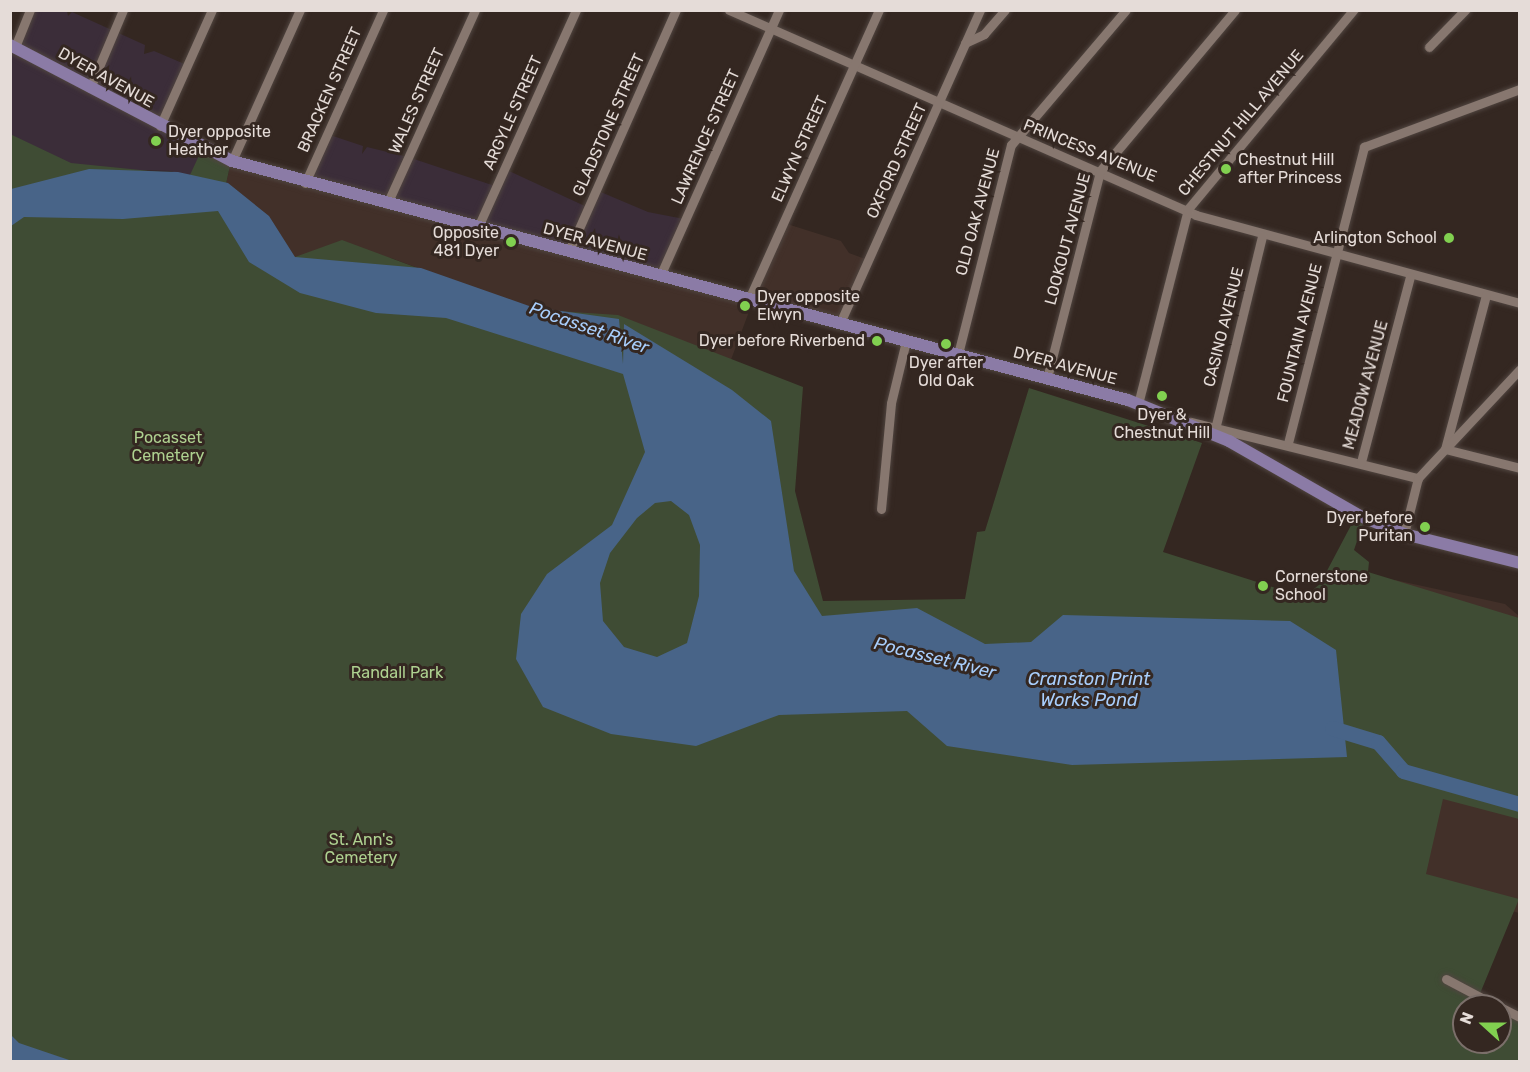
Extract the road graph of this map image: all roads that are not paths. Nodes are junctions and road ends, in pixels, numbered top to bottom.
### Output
1 (30, 10) edge
2 (123, 10) edge
3 (212, 10) edge
4 (300, 10) edge
5 (383, 10) edge
6 (475, 10) edge
7 (576, 10) edge
8 (676, 10) edge
9 (729, 10) edge
10 (779, 10) edge
11 (879, 10) edge
12 (980, 10) edge
13 (1005, 10) edge
14 (1126, 10) edge
15 (1235, 10) edge
16 (1353, 10) edge
17 (1465, 10) edge
18 (771, 30) junction
19 (965, 43) junction
20 (13, 46) edge
21 (1429, 47) dead end
22 (854, 65) junction
23 (90, 88) junction
24 (1520, 89) edge
25 (939, 104) junction
26 (160, 126) junction
27 (1016, 137) junction
28 (232, 161) junction
29 (1100, 171) junction
30 (305, 183) junction
31 (387, 204) junction
32 (1188, 209) junction
33 (478, 228) junction
34 (1262, 236) junction
35 (569, 252) junction
36 (1335, 256) junction
37 (660, 276) junction
38 (1410, 276) junction
39 (1486, 295) junction
40 (749, 299) junction
41 (1520, 303) edge
42 (840, 323) junction
43 (906, 341) junction
44 (958, 354) junction
45 (1518, 372) edge
46 (1047, 378) junction
47 (1138, 404) junction
48 (1191, 422) junction
49 (1216, 425) junction
50 (1288, 443) junction
51 (1445, 449) junction
52 (1361, 462) junction
53 (1520, 468) edge
54 (1418, 478) junction
55 (881, 509) dead end
56 (1404, 534) junction
57 (1520, 563) edge
58 (1446, 979) dead end
59 (1474, 994) edge

1 - 20 street
2 - 23 street
3 - 26 street
4 - 28 street
5 - 30 street, BRACKEN STREET
6 - 31 street, WALES STREET
7 - 33 street, ARGYLE STREET
8 - 35 street, GLADSTONE STREET
9 - 18 street, PRINCESS AVENUE
10 - 18 street, LAWRENCE STREET
11 - 22 street, ELWYN STREET
12 - 19 street, OXFORD STREET
13 - 19 street
14 - 27 street, OLD OAK AVENUE
15 - 29 street, LOOKOUT AVENUE
16 - 32 street, CHESTNUT HILL AVENUE
17 - 21 street
18 - 22 street, PRINCESS AVENUE
18 - 37 street, LAWRENCE STREET
19 - 25 street, OXFORD STREET
20 - 23 main road, DYER AVENUE
22 - 25 street, PRINCESS AVENUE
22 - 40 street, ELWYN STREET
23 - 26 main road, DYER AVENUE
24 - 36 street, FOUNTAIN AVENUE
25 - 27 street, PRINCESS AVENUE
25 - 42 street, OXFORD STREET
26 - 28 main road, DYER AVENUE
27 - 29 street, PRINCESS AVENUE
27 - 44 street, OLD OAK AVENUE
28 - 30 main road, DYER AVENUE
29 - 32 street, PRINCESS AVENUE
29 - 46 street, LOOKOUT AVENUE
30 - 31 main road, DYER AVENUE
31 - 33 main road, DYER AVENUE
32 - 34 street, PRINCESS AVENUE
32 - 47 street, CHESTNUT HILL AVENUE
33 - 35 main road, DYER AVENUE
34 - 36 street, PRINCESS AVENUE
34 - 49 street, CASINO AVENUE
35 - 37 main road, DYER AVENUE
36 - 38 street, PRINCESS AVENUE
36 - 50 street, FOUNTAIN AVENUE
37 - 40 main road, DYER AVENUE
38 - 39 street, PRINCESS AVENUE
38 - 52 street, MEADOW AVENUE
39 - 41 street, PRINCESS AVENUE
39 - 51 street
40 - 42 main road, DYER AVENUE
42 - 43 main road, DYER AVENUE
43 - 44 main road, DYER AVENUE
43 - 55 street
44 - 46 main road, DYER AVENUE
45 - 51 street
46 - 47 main road, DYER AVENUE
47 - 48 main road, DYER AVENUE
48 - 49 street, DYER AVENUE
48 - 56 main road, DYER AVENUE
49 - 50 street, DYER AVENUE
50 - 52 street, MEADOW AVENUE
51 - 53 street
51 - 54 street
52 - 54 street
54 - 56 street
56 - 57 main road, DYER AVENUE
58 - 59 street

